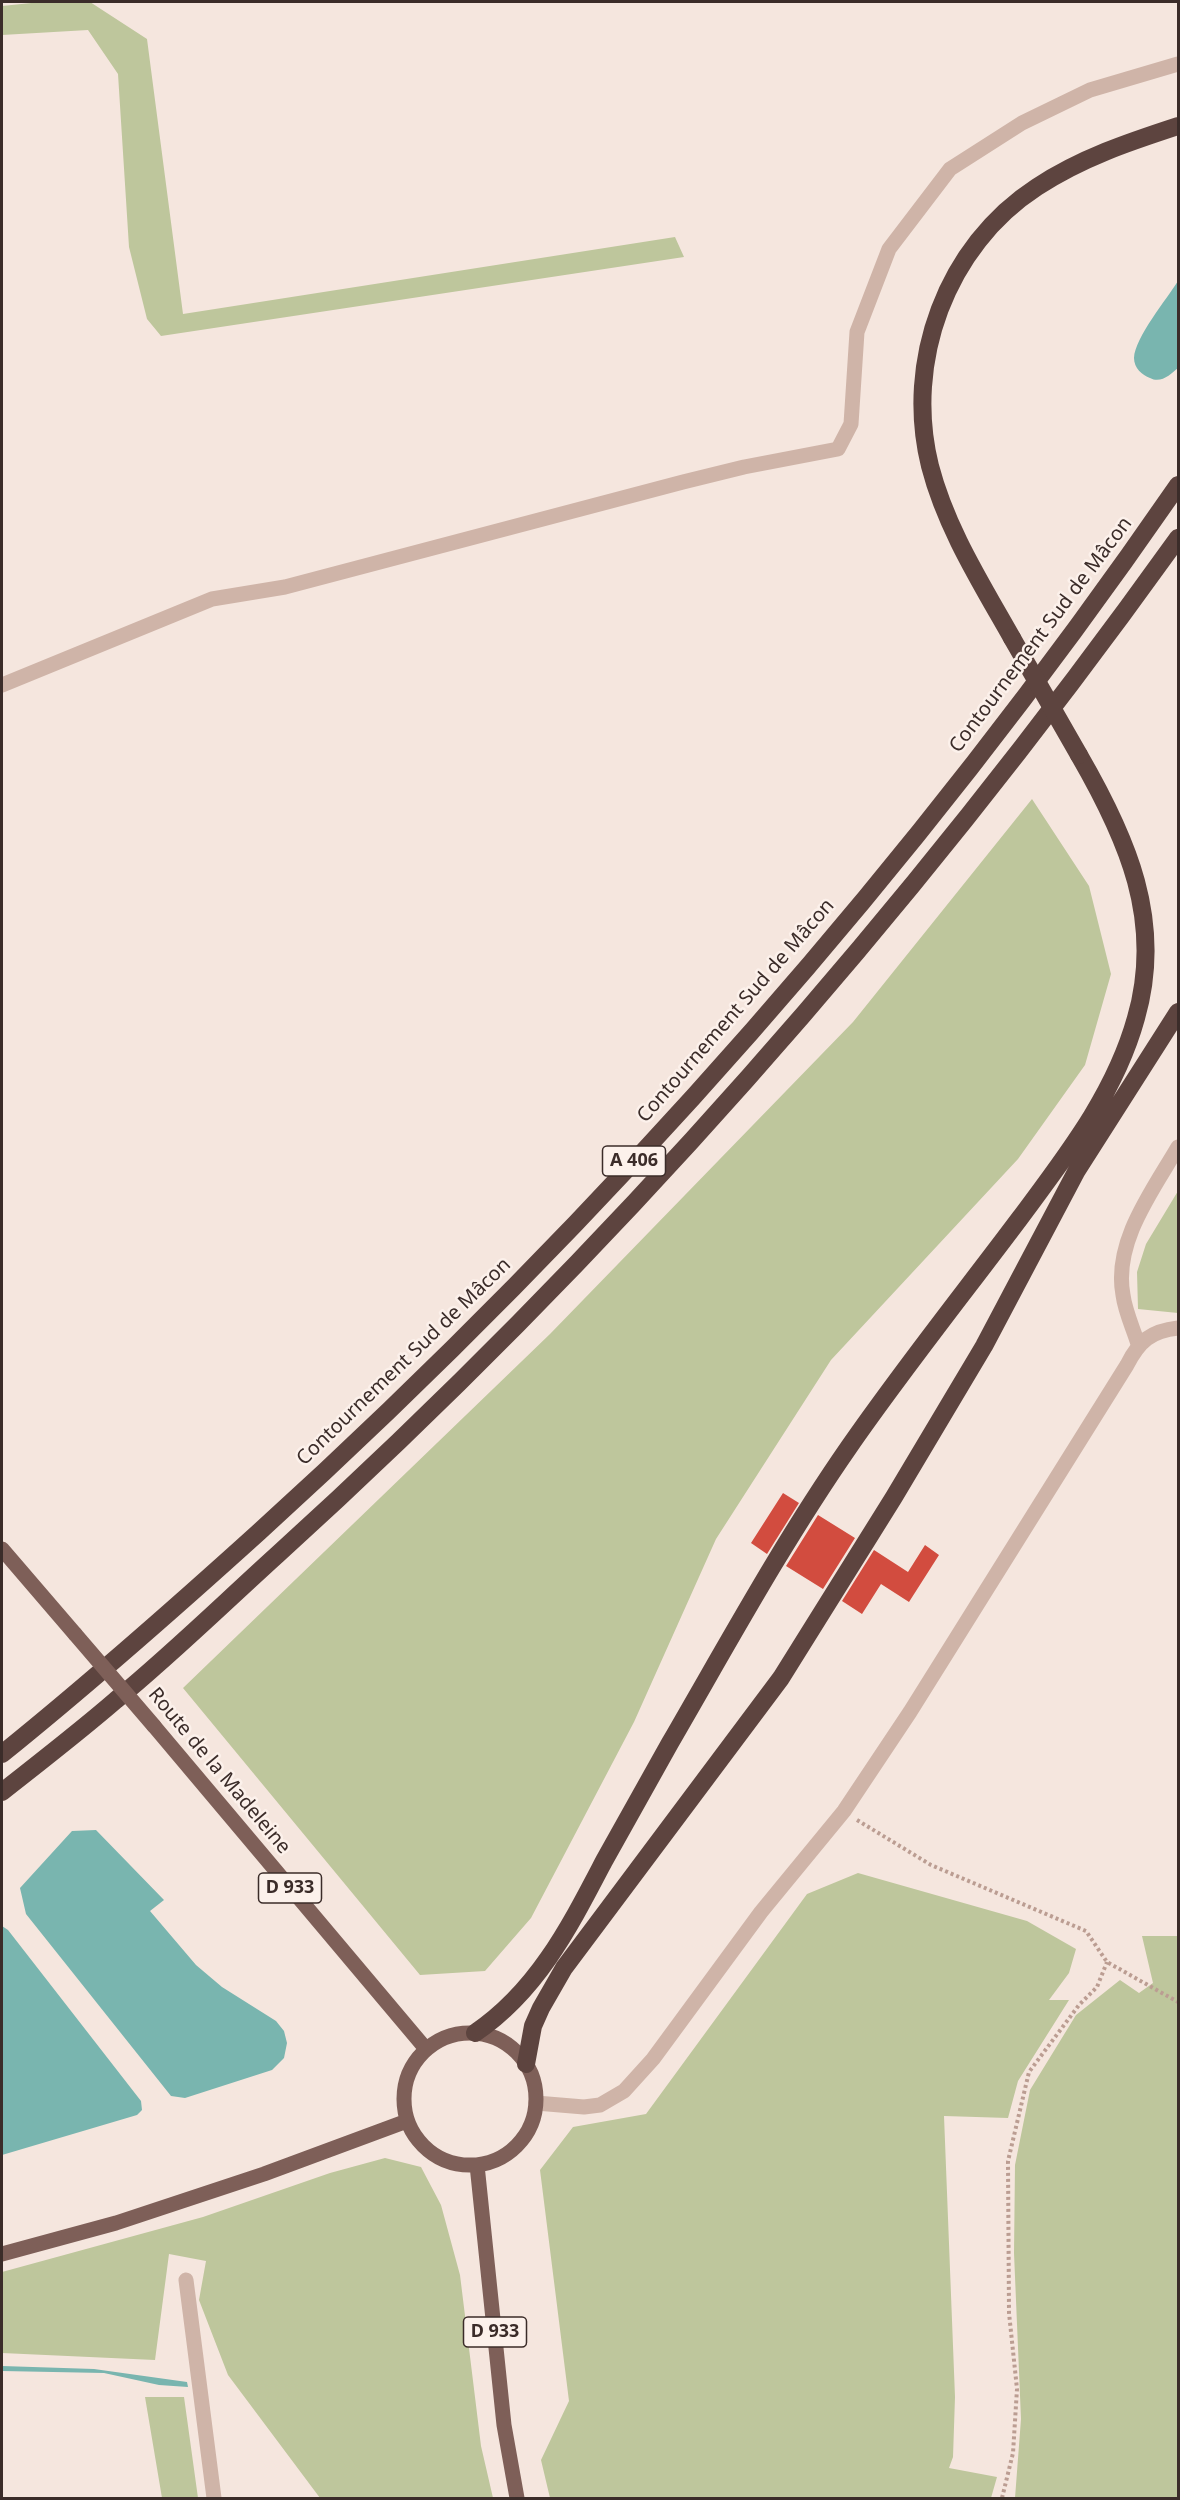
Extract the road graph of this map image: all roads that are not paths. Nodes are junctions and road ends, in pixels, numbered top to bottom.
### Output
1 (1179, 64) edge
2 (1179, 126) edge
3 (1179, 485) edge
4 (1179, 538) edge
5 (2, 685) edge
6 (1179, 1012) edge
7 (1179, 1147) edge
8 (1179, 1328) edge
9 (1138, 1344) junction
10 (2, 1549) edge
11 (2, 1754) edge
12 (2, 1792) edge
13 (476, 2033) junction
14 (426, 2049) junction
15 (526, 2064) junction
16 (536, 2103) junction
17 (407, 2121) junction
18 (477, 2165) junction
19 (2, 2254) edge
20 (186, 2280) dead end
21 (214, 2499) edge
22 (517, 2499) edge

1 - 5 street
2 - 13 highway, bridge
3 - 11 highway, Contournement Sud de Mâcon / A 406
4 - 12 highway, A 406
6 - 15 highway
7 - 9 street
8 - 9 street
9 - 16 street
10 - 14 main road, Route de la Madeleine / D 933, bridge
13 - 14 main road
13 - 15 main road
14 - 17 main road
15 - 16 main road
16 - 18 main road
17 - 18 main road
17 - 19 main road
18 - 22 main road, D 933
20 - 21 street

